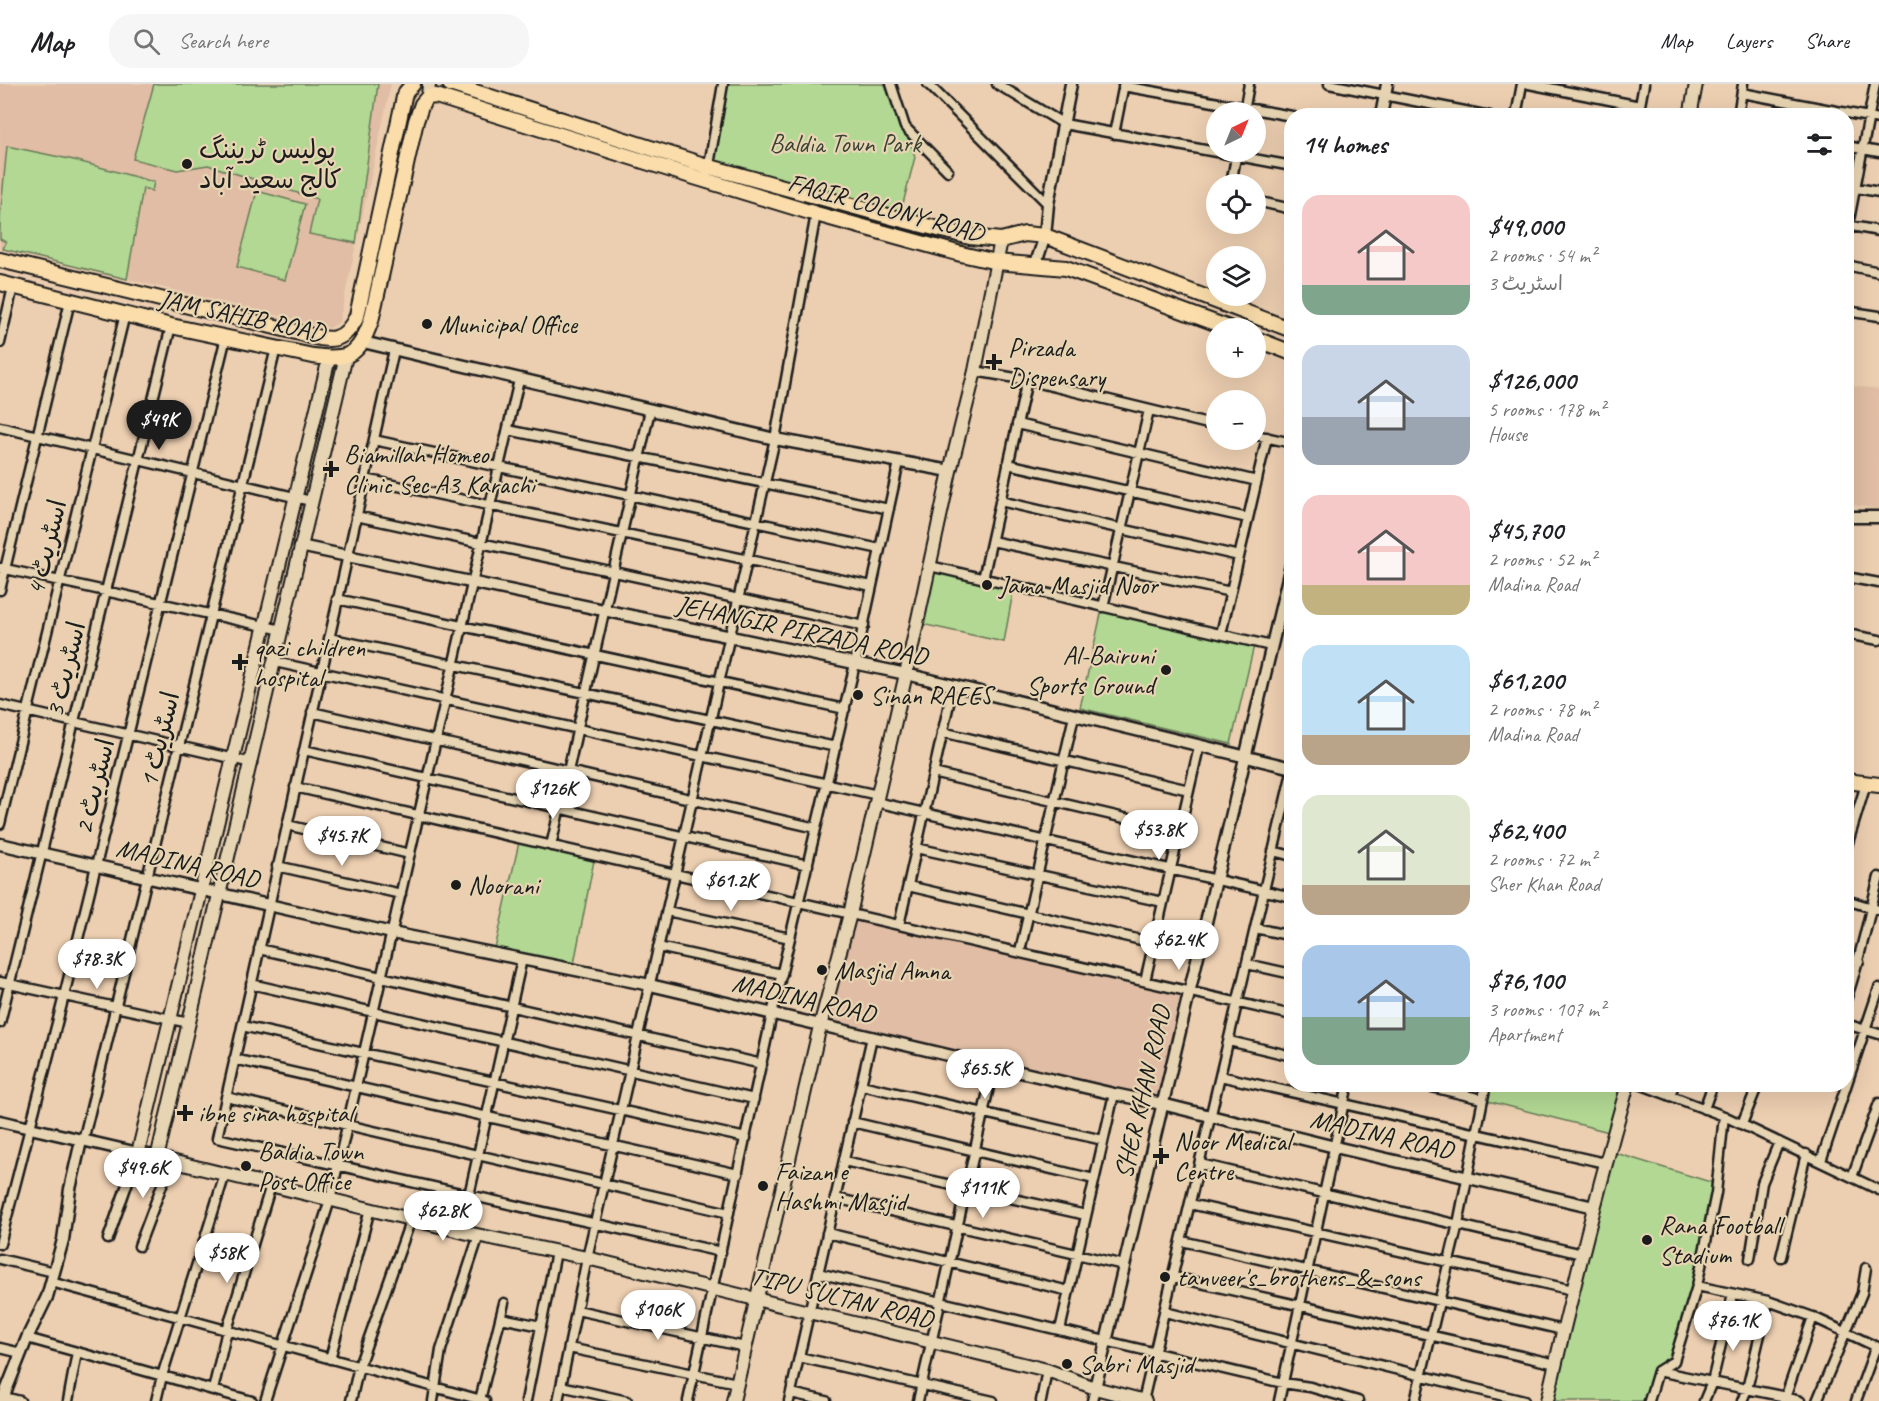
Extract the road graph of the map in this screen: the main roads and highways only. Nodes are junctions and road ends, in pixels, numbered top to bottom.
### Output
1 (450, 84) edge
2 (1696, 84) edge
3 (409, 87) edge
4 (428, 91) edge
5 (1692, 108) edge
6 (1001, 240) junction
7 (0, 260) edge
8 (997, 262) junction
9 (6, 285) edge
10 (1206, 320) edge
11 (1284, 327) edge
12 (1266, 343) edge
13 (1284, 350) edge
14 (346, 356) junction
15 (329, 358) junction
16 (1854, 783) edge
17 (1873, 784) edge
18 (1626, 1092) edge
19 (158, 1158) junction
20 (756, 1299) junction
21 (733, 1401) edge
22 (1144, 1401) edge
23 (1548, 1401) edge

1 - 6 main road, FAQIR COLONY ROAD
2 - 5 main road
3 - 7 main road, JAM SAHIB ROAD
4 - 8 main road, FAQIR COLONY ROAD
4 - 14 main road, JAM SAHIB ROAD
6 - 8 main road
6 - 11 main road, FAQIR COLONY ROAD
8 - 10 main road, FAQIR COLONY ROAD
8 - 20 main road
9 - 15 main road, JAM SAHIB ROAD
12 - 13 main road
14 - 15 main road, JAM SAHIB ROAD
14 - 19 main road
15 - 19 main road, TIPU SULTAN ROAD
16 - 17 main road
18 - 23 main road
19 - 20 main road, TIPU SULTAN ROAD
20 - 21 main road
20 - 22 main road, TIPU SULTAN ROAD

